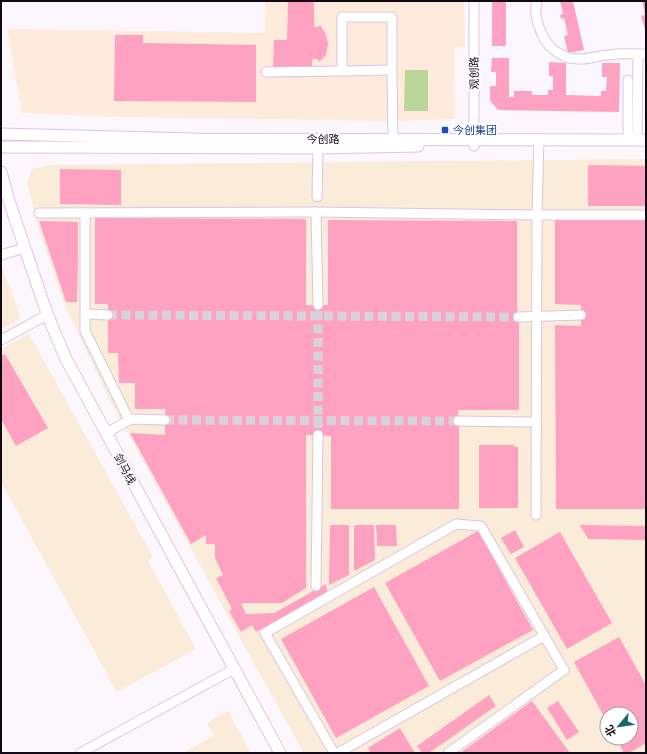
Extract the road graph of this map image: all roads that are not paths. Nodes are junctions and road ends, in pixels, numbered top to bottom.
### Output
1 (474, 1) edge
2 (537, 1) edge
3 (642, 54) edge
4 (392, 70) junction
5 (342, 71) junction
6 (266, 72) dead end
7 (628, 80) dead end
8 (1, 134) edge
9 (393, 139) junction
10 (637, 140) edge
11 (475, 142) junction
12 (539, 142) junction
13 (1, 147) edge
14 (646, 147) edge
15 (318, 148) junction
16 (1, 172) edge
17 (317, 197) dead end
18 (316, 212) junction
19 (39, 213) dead end
20 (85, 213) junction
21 (537, 215) junction
22 (646, 215) edge
23 (25, 248) junction
24 (1, 255) edge
25 (318, 305) tunnel mouth
26 (85, 314) junction
27 (47, 315) junction
28 (108, 315) tunnel mouth
29 (581, 315) dead end
30 (518, 316) tunnel mouth
31 (536, 316) junction
32 (1, 340) edge
33 (129, 420) junction
34 (165, 420) tunnel mouth
35 (458, 421) tunnel mouth
36 (536, 422) junction
37 (106, 433) junction
38 (318, 435) tunnel mouth
39 (536, 515) dead end
40 (316, 586) dead end
41 (544, 636) junction
42 (234, 669) junction
43 (80, 753) edge
44 (280, 753) edge
45 (334, 753) edge
46 (338, 753) edge
47 (448, 753) edge

1 - 11 street, 观创路
2 - 3 street
3 - 10 street
4 - 5 street
4 - 5 street
4 - 9 street
5 - 6 street
7 - 10 street
8 - 9 main road, 今创路
9 - 11 main road, 今创路
10 - 12 main road, 今创路
11 - 12 main road, 今创路
11 - 15 main road, 今创路
12 - 14 main road, 今创路
12 - 21 street
13 - 15 main road, 今创路
15 - 17 street
16 - 23 main road, 剑马线
18 - 20 street
18 - 21 street
18 - 25 street
19 - 20 street
20 - 26 street
21 - 22 street
21 - 31 street
23 - 24 street
23 - 27 main road, 剑马线
26 - 28 street
26 - 33 street
27 - 32 street
27 - 37 main road, 剑马线
29 - 31 street
30 - 31 street
31 - 36 street
33 - 34 street
33 - 37 street
35 - 36 street
36 - 39 street
37 - 42 main road, 剑马线
38 - 40 street
41 - 45 street
41 - 46 street
41 - 47 street
42 - 43 street
42 - 44 main road, 剑马线

